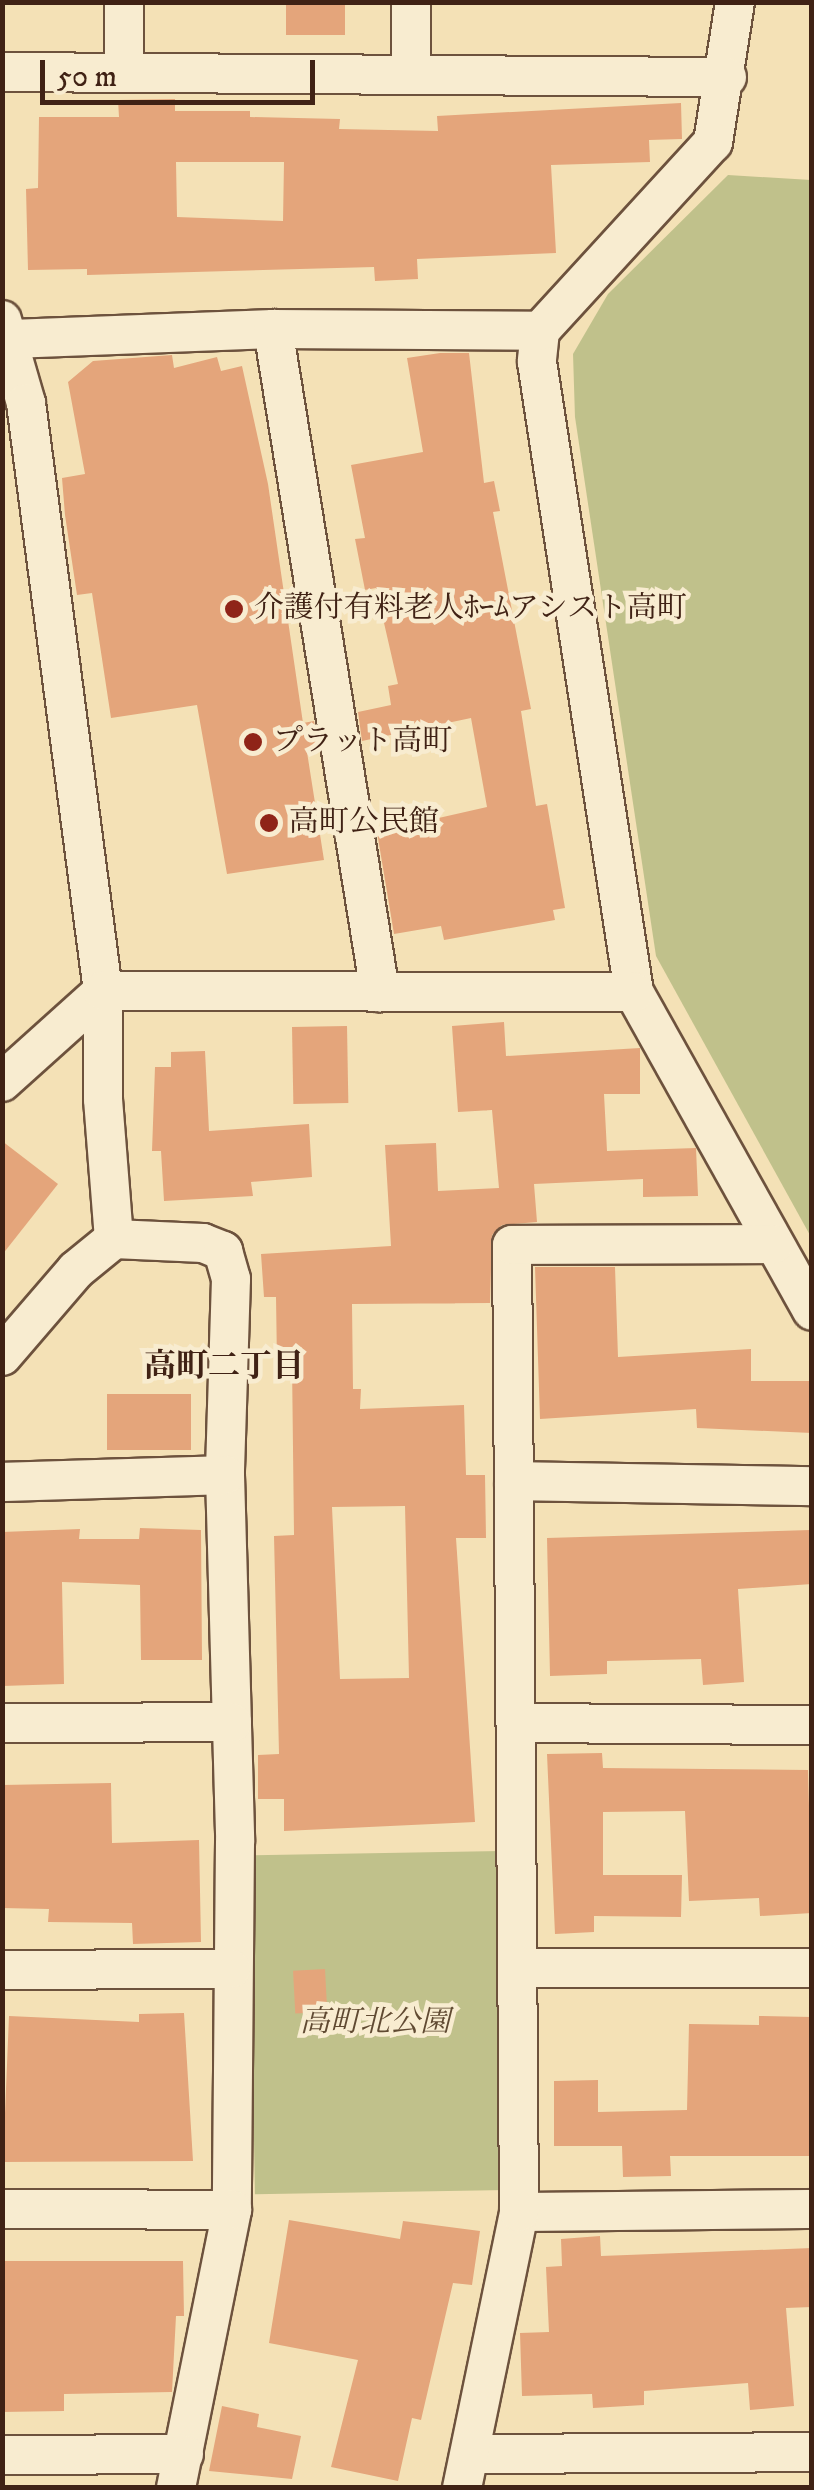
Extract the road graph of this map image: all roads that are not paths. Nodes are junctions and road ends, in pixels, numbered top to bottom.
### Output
1 (124, 2) edge
2 (411, 2) edge
3 (734, 2) edge
4 (2, 72) edge
5 (124, 72) junction
6 (411, 72) junction
7 (726, 77) junction
8 (273, 329) junction
9 (6, 330) edge
10 (540, 331) junction
11 (104, 992) junction
12 (380, 992) junction
13 (634, 992) junction
14 (2, 1082) edge
15 (114, 1239) junction
16 (773, 1244) junction
17 (812, 1311) edge
18 (2, 1356) edge
19 (225, 1474) junction
20 (514, 1481) junction
21 (2, 1482) edge
22 (812, 1486) edge
23 (232, 1722) junction
24 (2, 1723) edge
25 (516, 1723) junction
26 (812, 1725) edge
27 (518, 1968) junction
28 (812, 1968) edge
29 (231, 1969) junction
30 (2, 1970) edge
31 (2, 2209) edge
32 (812, 2209) edge
33 (232, 2210) junction
34 (519, 2212) junction
35 (812, 2452) edge
36 (2, 2455) edge
37 (180, 2471) edge
38 (466, 2471) edge

1 - 5 street
2 - 6 street
3 - 7 street
4 - 5 street
5 - 6 street
6 - 7 street
7 - 10 street
8 - 9 street
8 - 10 street
8 - 12 street
9 - 11 street
10 - 13 street
11 - 12 street
11 - 14 street
11 - 15 street
12 - 13 street
13 - 16 street
15 - 18 street
15 - 19 street
16 - 17 street
16 - 20 street
19 - 21 street
19 - 23 street
20 - 22 street
20 - 25 street
23 - 24 street
23 - 29 street
25 - 26 street
25 - 27 street
27 - 28 street
27 - 34 street
29 - 30 street
29 - 33 street
31 - 33 street
32 - 34 street
33 - 37 street
34 - 38 street
35 - 38 street
36 - 37 street

